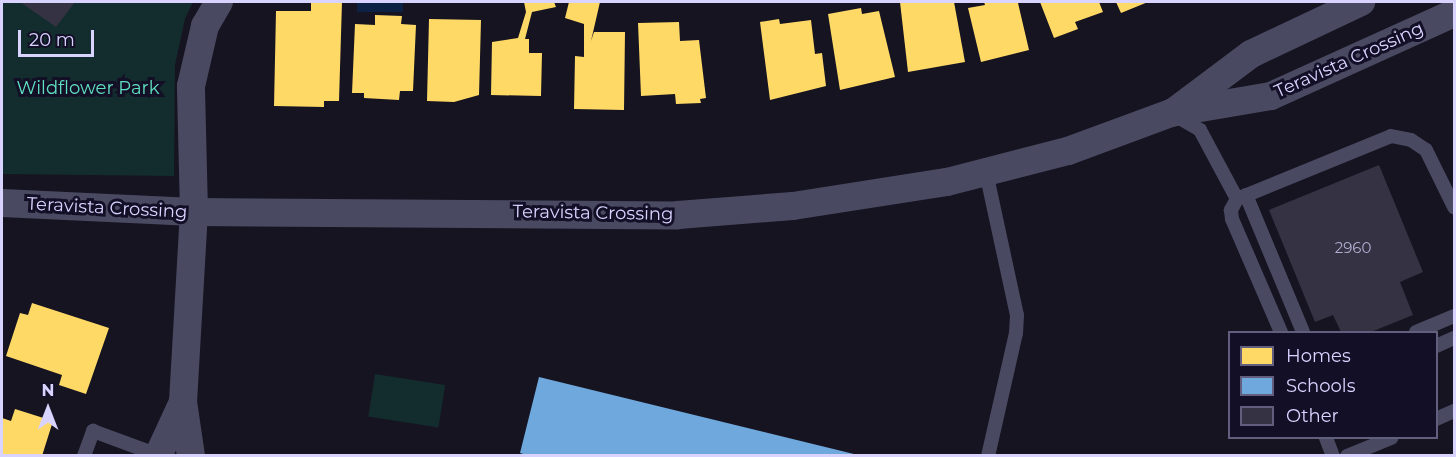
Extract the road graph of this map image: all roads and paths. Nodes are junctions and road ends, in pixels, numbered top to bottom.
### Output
1 (219, 2) edge
2 (1361, 2) edge
3 (1455, 13) edge
4 (1171, 113) junction
5 (986, 172) junction
6 (1242, 197) junction
7 (2, 203) edge
8 (1455, 207) edge
9 (194, 212) junction
10 (1455, 316) edge
11 (1280, 331) edge
12 (1303, 331) edge
13 (1421, 331) edge
14 (1455, 338) edge
15 (1438, 346) edge
16 (183, 402) junction
17 (1455, 411) edge
18 (1438, 419) edge
19 (1326, 439) edge
20 (1389, 439) edge
21 (158, 455) edge
22 (84, 456) edge
23 (191, 456) edge
24 (988, 456) edge
25 (1333, 456) edge
26 (1347, 456) edge

1 - 9 street
2 - 4 street, Teravista Crossing
3 - 4 street, Teravista Crossing
4 - 5 street, Teravista Crossing
4 - 6 lane
5 - 9 street, Teravista Crossing
5 - 24 lane
6 - 8 lane
6 - 11 lane
6 - 12 lane
7 - 9 street, Teravista Crossing
9 - 16 street
10 - 13 lane
14 - 15 lane
16 - 21 street
16 - 23 street
17 - 18 lane
19 - 25 lane
20 - 26 lane
21 - 22 lane

